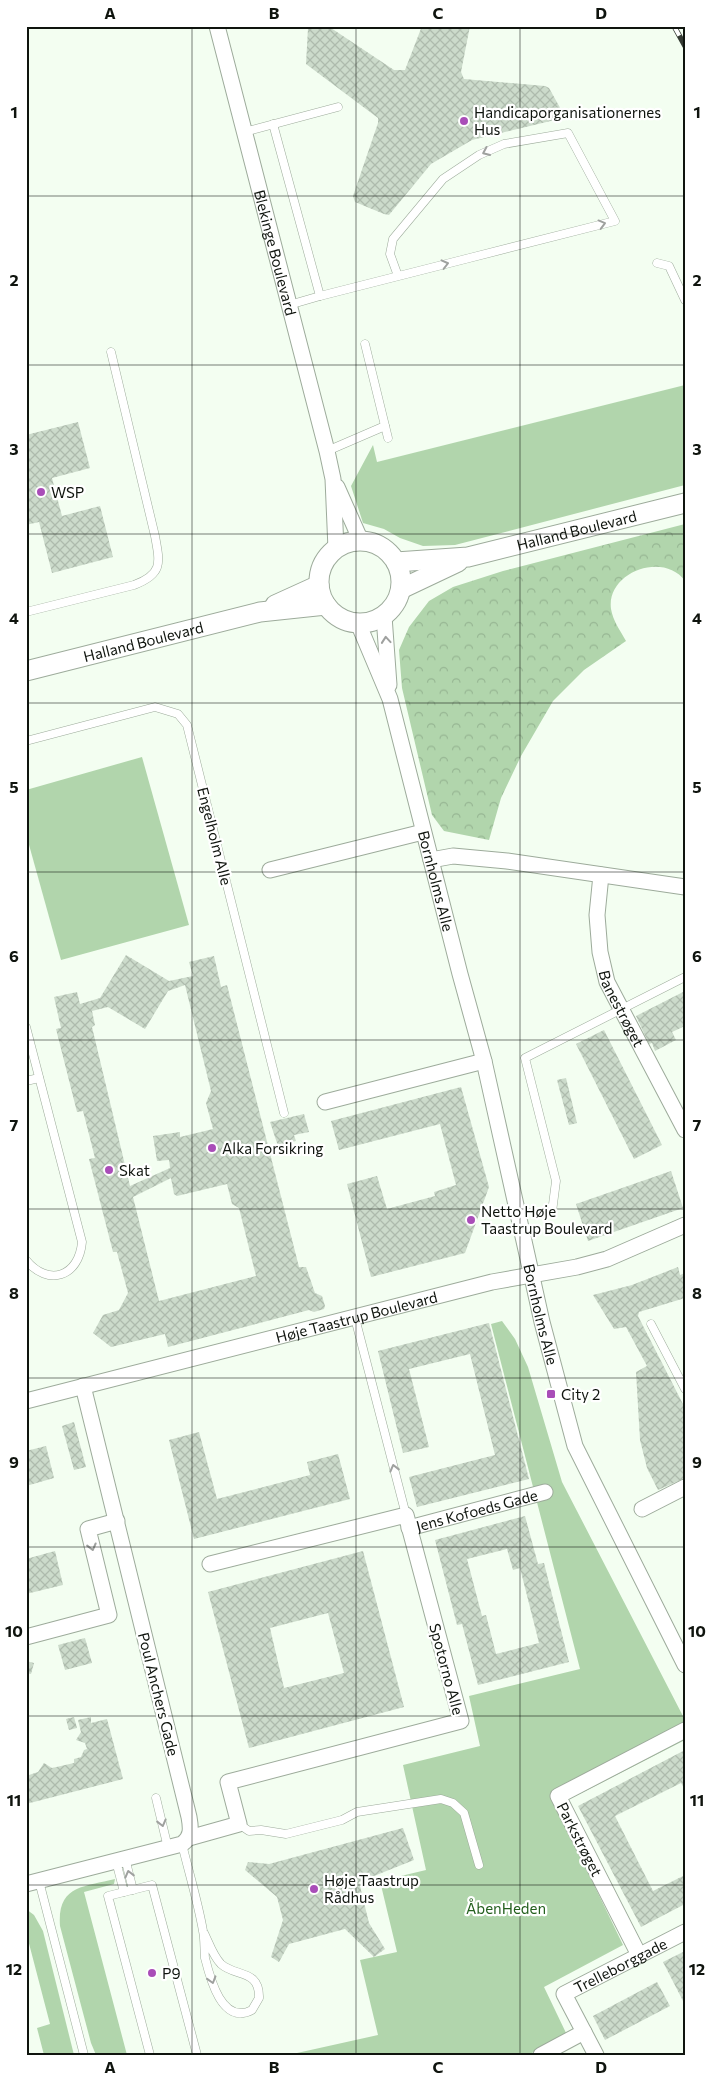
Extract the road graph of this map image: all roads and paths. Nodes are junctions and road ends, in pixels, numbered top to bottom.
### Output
1 (217, 26) edge
2 (338, 107) dead end
3 (273, 124) junction
4 (244, 132) junction
5 (657, 263) dead end
6 (398, 276) junction
7 (320, 296) junction
8 (685, 300) edge
9 (289, 305) junction
10 (365, 344) dead end
11 (111, 352) dead end
12 (385, 426) junction
13 (388, 438) dead end
14 (327, 451) junction
15 (334, 479) junction
16 (685, 503) edge
17 (361, 541) junction
18 (336, 549) junction
19 (468, 557) junction
20 (396, 562) junction
21 (319, 585) junction
22 (401, 590) junction
23 (326, 605) junction
24 (26, 612) edge
25 (260, 612) junction
26 (384, 616) junction
27 (358, 623) junction
28 (26, 671) edge
29 (390, 699) junction
30 (26, 741) edge
31 (424, 832) junction
32 (431, 860) junction
33 (270, 870) dead end
34 (601, 875) junction
35 (685, 887) edge
36 (685, 977) edge
37 (621, 1010) junction
38 (26, 1027) edge
39 (484, 1061) junction
40 (39, 1078) junction
41 (26, 1081) edge
42 (325, 1102) dead end
43 (284, 1113) dead end
44 (685, 1130) edge
45 (552, 1212) dead end
46 (685, 1225) edge
47 (26, 1260) edge
48 (532, 1275) junction
49 (355, 1318) junction
50 (651, 1324) dead end
51 (83, 1386) junction
52 (684, 1386) edge
53 (26, 1401) edge
54 (685, 1487) edge
55 (545, 1492) dead end
56 (642, 1508) dead end
57 (117, 1521) junction
58 (408, 1522) junction
59 (210, 1564) dead end
60 (26, 1637) edge
61 (685, 1665) edge
62 (685, 1730) edge
63 (156, 1798) dead end
64 (239, 1824) junction
65 (180, 1843) junction
66 (121, 1860) junction
67 (479, 1865) dead end
68 (33, 1882) edge
69 (133, 1890) junction
70 (124, 1892) junction
71 (204, 1932) junction
72 (685, 1932) edge
73 (639, 1955) junction
74 (584, 2032) junction
75 (84, 2055) edge
76 (150, 2055) edge
77 (197, 2055) edge
78 (541, 2055) edge
79 (596, 2055) edge

1 - 4 street, Blekinge Boulevard
2 - 3 lane
3 - 4 lane
3 - 7 lane
4 - 9 street, Blekinge Boulevard
5 - 8 lane
6 -> 6 lane
6 - 7 lane
7 - 9 lane
9 - 14 street, Blekinge Boulevard
10 - 12 lane
11 - 24 lane
12 - 13 lane
12 - 14 lane
14 - 15 street, Blekinge Boulevard
15 - 17 street, Blekinge Boulevard
15 - 18 street, Blekinge Boulevard
16 - 19 street, Halland Boulevard
17 - 18 street
17 - 20 street
18 - 21 street
19 - 20 street, Halland Boulevard
19 - 22 street, Halland Boulevard
20 - 22 street
21 - 23 street
21 - 25 street, Halland Boulevard
22 - 26 street
23 - 25 street, Halland Boulevard
23 - 27 street
25 - 28 street, Halland Boulevard
26 - 27 street
29 -> 26 street, Bornholms Alle
27 - 29 street, Bornholms Alle
29 - 31 street, Bornholms Alle
30 - 43 lane, Engelholm Alle
31 - 32 street, Bornholms Alle
31 - 33 street
32 - 34 street
32 - 39 street, Bornholms Alle
34 - 35 street
34 - 37 street, Banestrøget
36 - 37 lane
37 - 44 street, Banestrøget
37 - 45 lane
38 - 40 lane
39 - 42 street
39 - 48 street, Bornholms Alle
40 - 41 lane
40 - 47 lane
46 - 48 street, Høje Taastrup Boulevard
48 - 49 street, Høje Taastrup Boulevard
48 - 61 street, Bornholms Alle
49 - 51 street, Høje Taastrup Boulevard
58 -> 49 lane
50 - 52 lane
51 - 53 street, Høje Taastrup Boulevard
51 - 57 street, Poul Anchers Gade
54 - 56 street
55 - 58 street, Jens Kofoeds Gade
57 -> 60 street
57 - 65 street, Poul Anchers Gade
58 - 59 street
58 - 64 street, Spotorno Alle
62 - 73 street, Parkstrøget
63 -> 65 lane
64 - 65 street
64 - 67 lane
65 - 66 street
65 - 71 lane
66 - 68 street
69 -> 66 lane
66 - 70 lane
68 - 75 lane
69 - 70 lane
69 - 77 lane
70 - 76 lane
71 -> 71 lane
72 - 73 street, Trelleborggade
73 - 74 street, Trelleborggade
74 - 78 street
74 - 79 street, Trelleborggade

